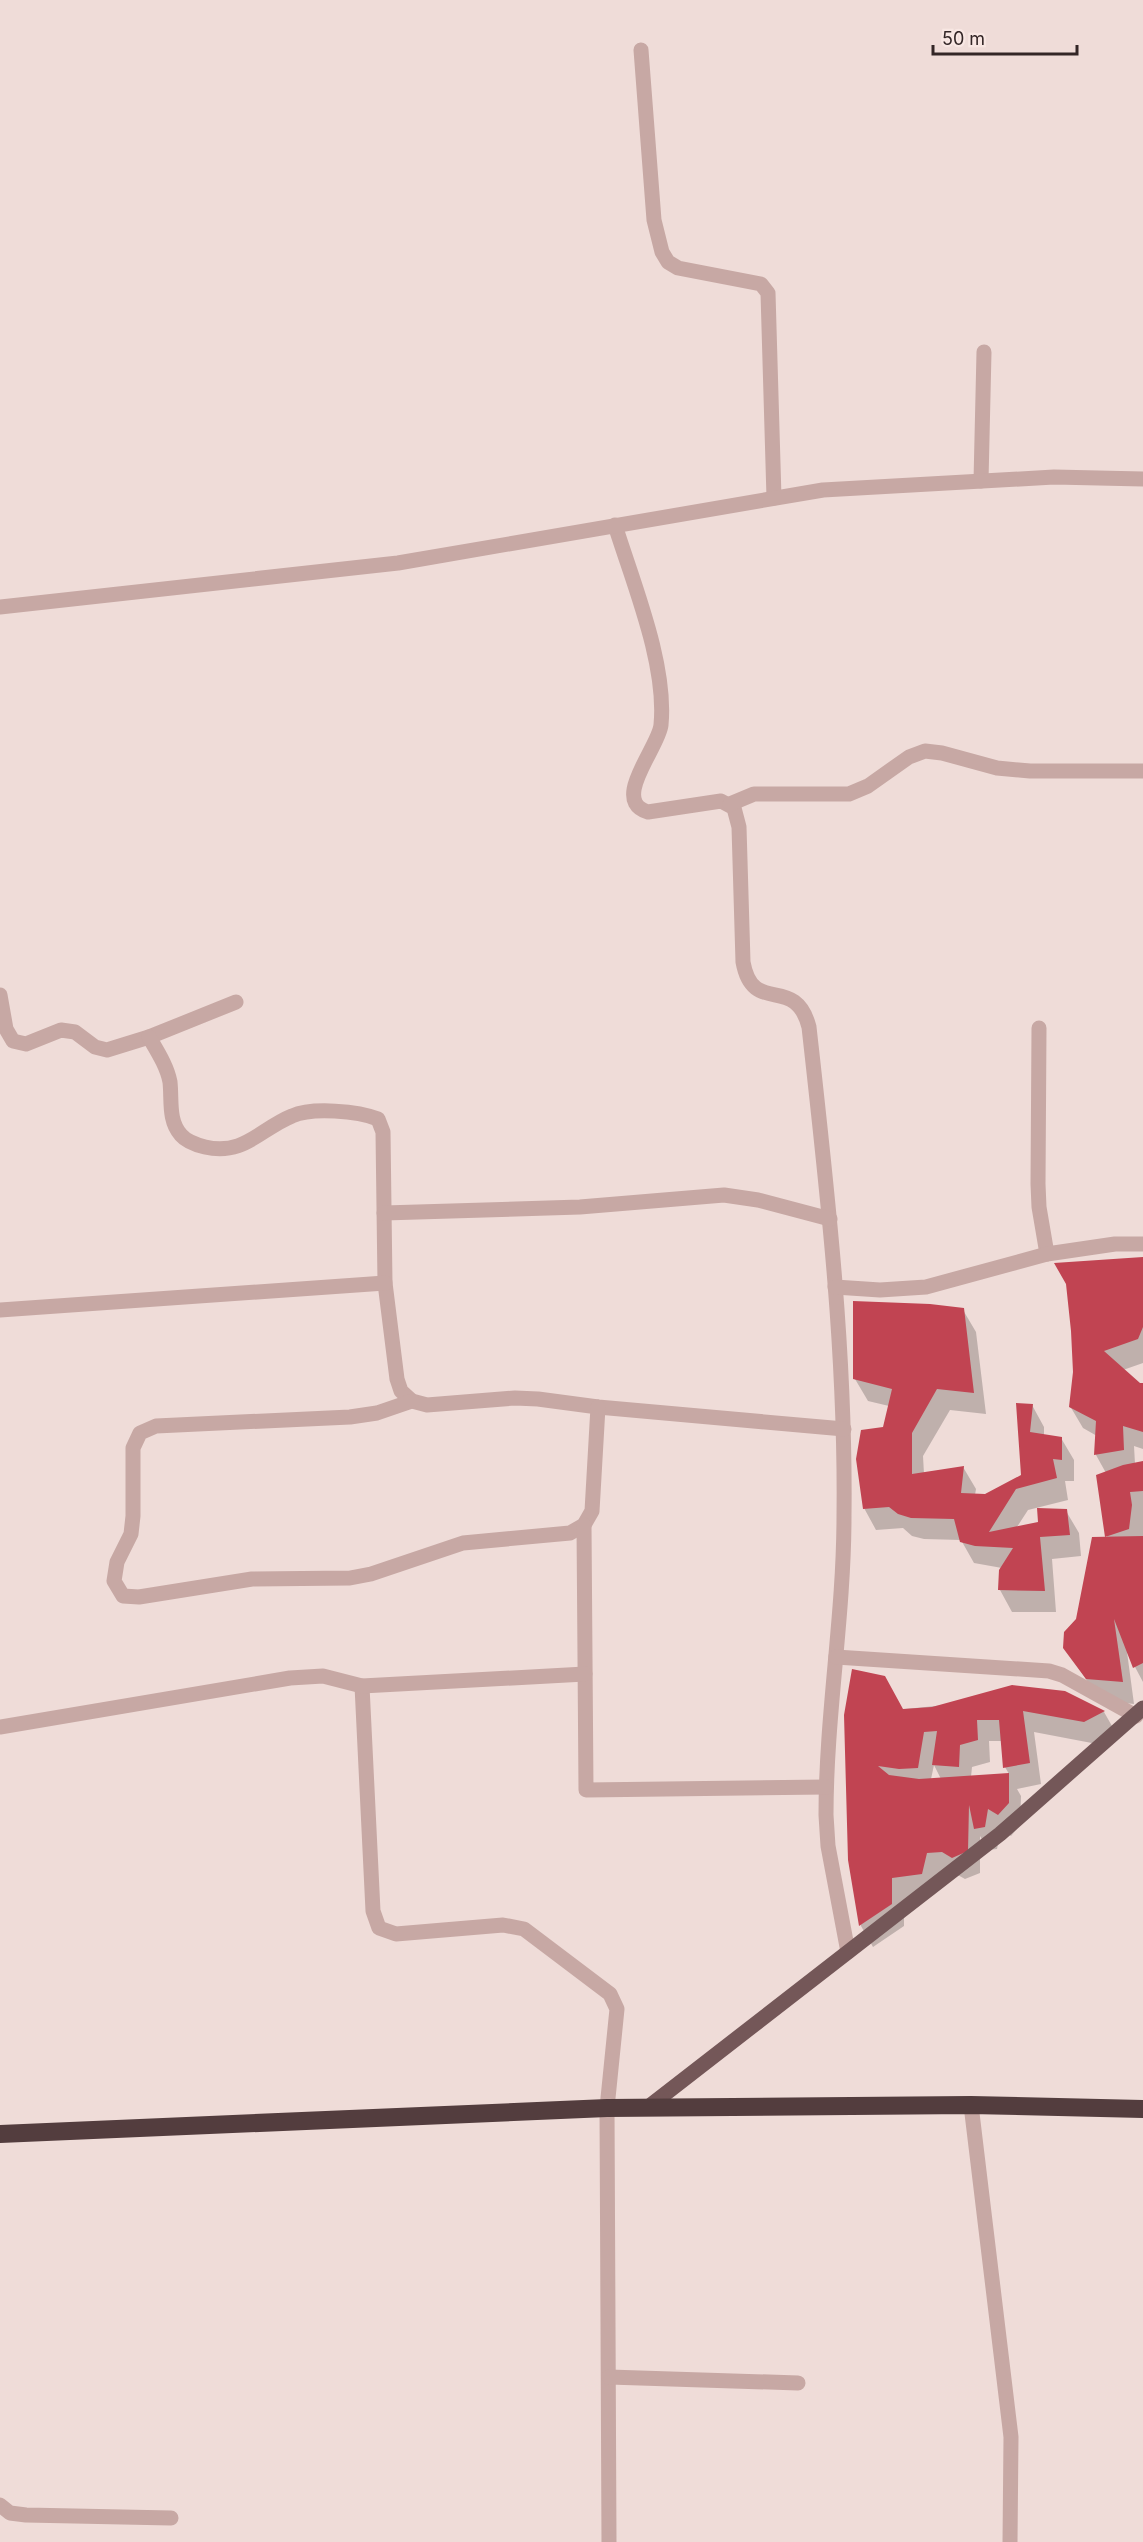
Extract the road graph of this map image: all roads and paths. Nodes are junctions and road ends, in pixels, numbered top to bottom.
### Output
1 (641, 50) dead end
2 (984, 352) dead end
3 (1143, 479) edge
4 (981, 481) junction
5 (774, 498) junction
6 (615, 525) junction
7 (0, 607) edge
8 (1143, 771) edge
9 (730, 804) junction
10 (0, 995) edge
11 (236, 1002) dead end
12 (1039, 1028) dead end
13 (149, 1036) junction
14 (384, 1213) junction
15 (830, 1219) junction
16 (1143, 1244) edge
17 (1047, 1254) junction
18 (385, 1283) junction
19 (835, 1287) junction
20 (0, 1310) edge
21 (412, 1401) junction
22 (598, 1407) junction
23 (844, 1429) junction
24 (584, 1525) junction
25 (836, 1657) junction
26 (585, 1674) junction
27 (362, 1686) junction
28 (1139, 1712) edge
29 (0, 1727) edge
30 (826, 1787) junction
31 (848, 1952) junction
32 (971, 2105) junction
33 (607, 2108) junction
34 (646, 2108) junction
35 (1143, 2109) edge
36 (0, 2134) edge
37 (609, 2377) junction
38 (798, 2383) dead end
39 (0, 2505) edge
40 (171, 2518) dead end
41 (609, 2542) edge
42 (1010, 2542) edge

1 - 5 street
2 - 4 street
3 - 4 street
4 - 5 street
5 - 6 street
6 - 7 street
6 - 9 street
8 - 9 street
9 - 15 street
10 - 13 street
11 - 13 street
12 - 17 street
13 - 14 street
14 - 15 street
14 - 18 street
15 - 19 street
16 - 17 street
17 - 19 street
18 - 20 street
18 - 21 street
19 - 23 street
21 - 22 street
21 - 24 street
22 - 23 street
22 - 24 street
23 - 25 street
24 - 26 street
25 - 28 street
25 - 30 street
26 - 27 street
26 - 30 street
27 - 29 street
27 - 33 street
28 - 31 main road
30 - 31 street
31 - 34 main road
32 - 34 highway
32 - 35 highway
32 - 42 street
33 - 34 highway
33 - 36 highway
33 - 37 street
37 - 38 street
37 - 41 street
39 - 40 street

